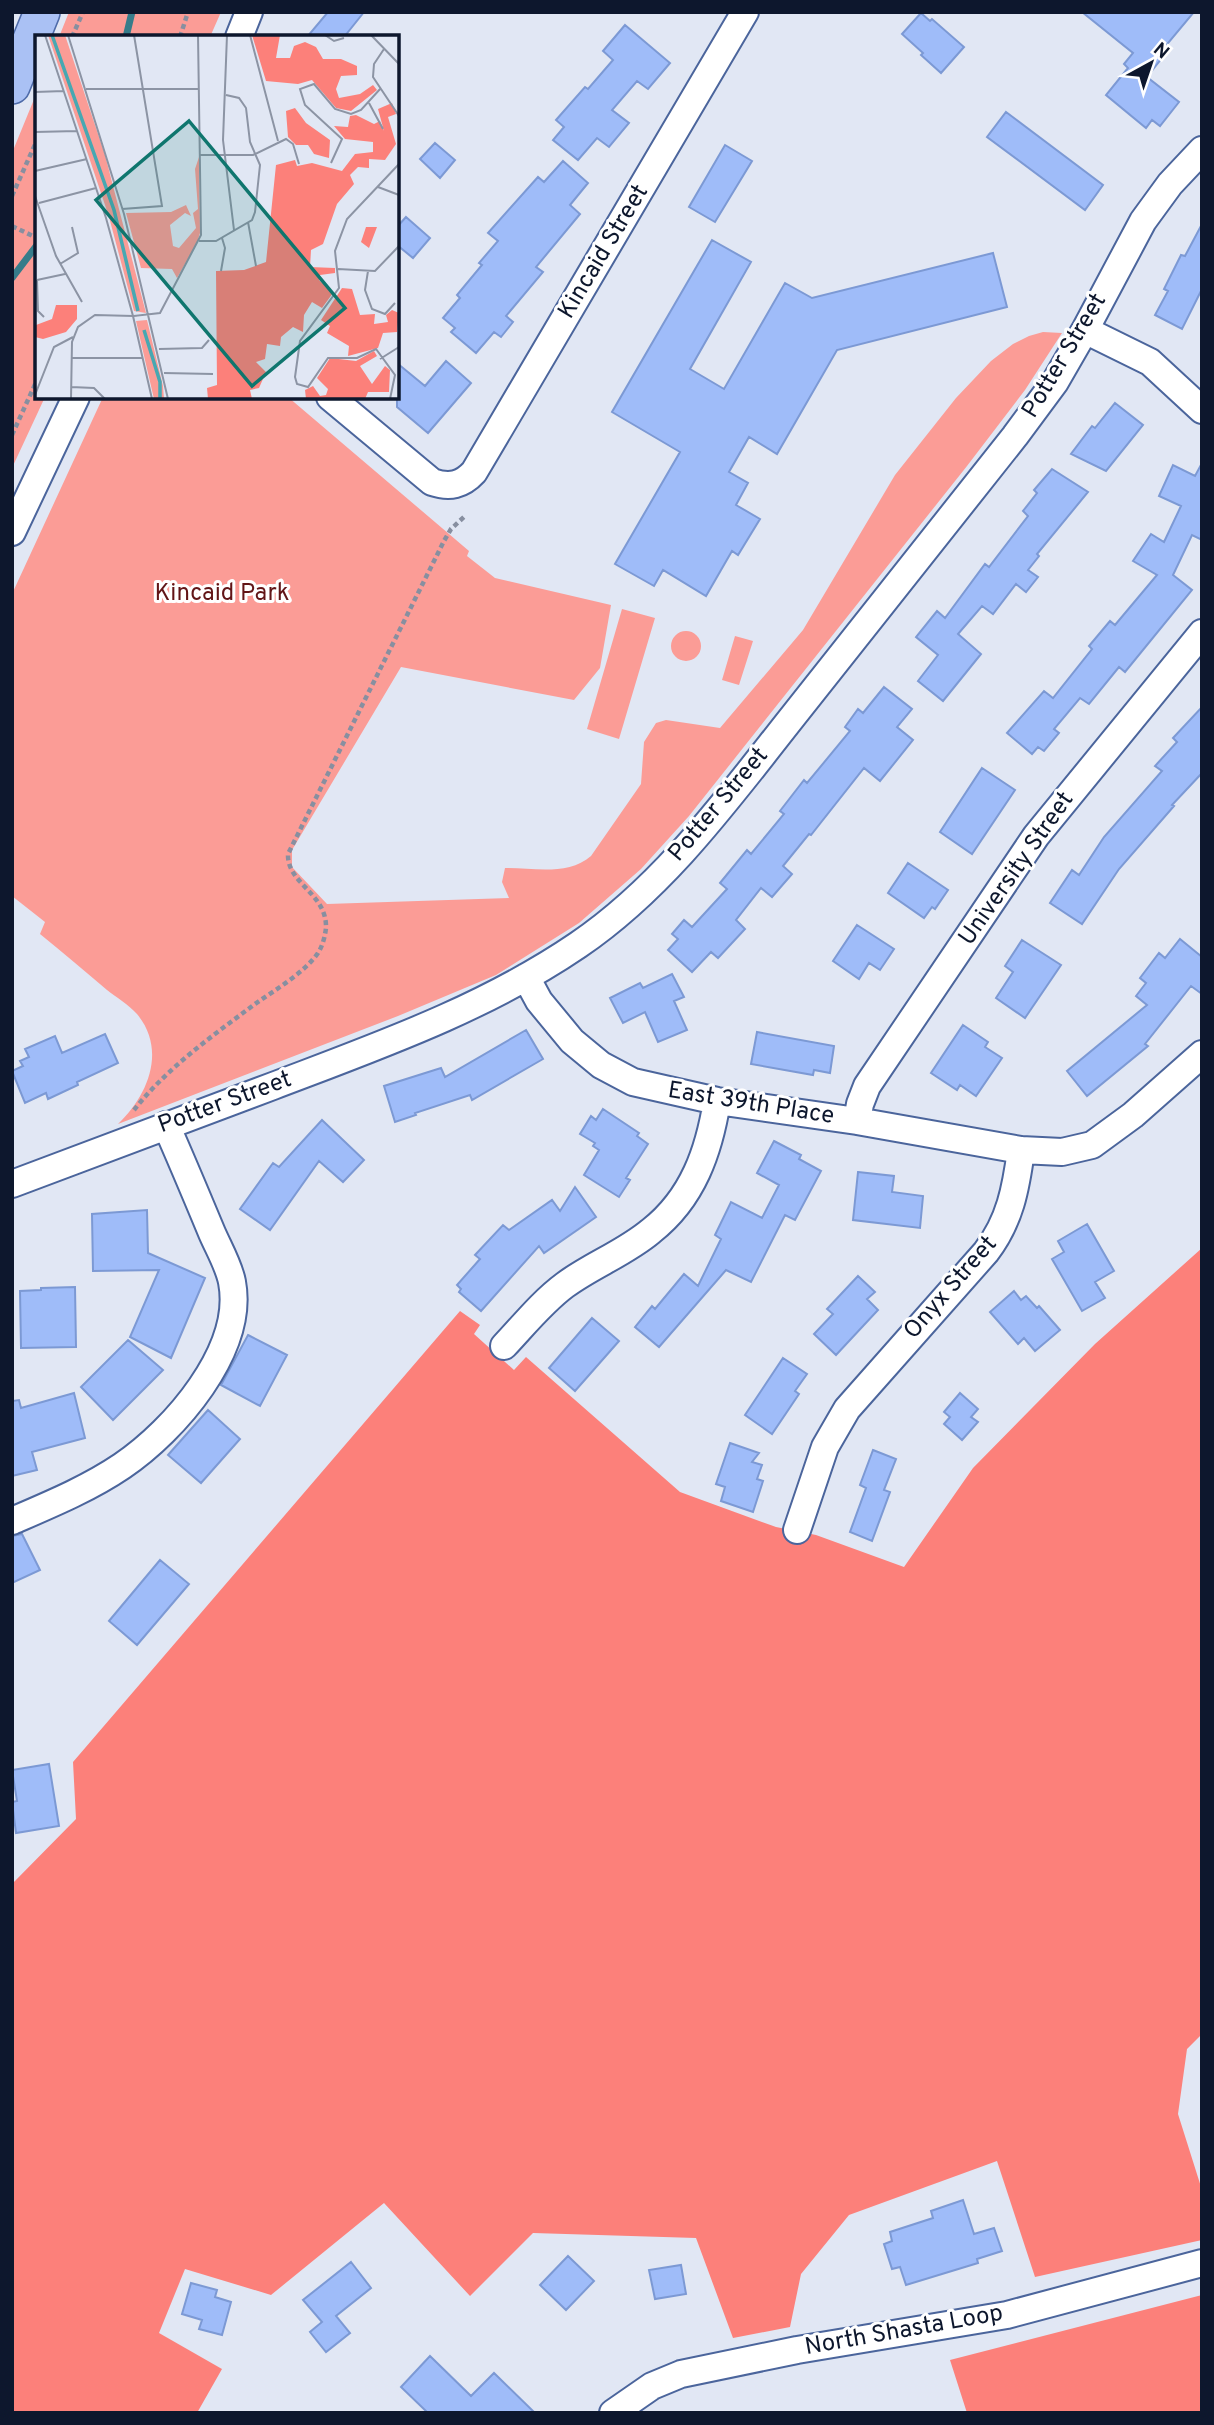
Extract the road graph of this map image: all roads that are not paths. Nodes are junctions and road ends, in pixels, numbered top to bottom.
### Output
1 (42, 12) edge
2 (249, 12) edge
3 (745, 12) edge
4 (240, 35) edge
5 (12, 86) edge
6 (1202, 150) edge
7 (1085, 330) junction
8 (75, 399) edge
9 (332, 399) edge
10 (1202, 410) edge
11 (12, 531) edge
12 (1202, 633) edge
13 (526, 977) junction
14 (1202, 1054) edge
15 (717, 1101) junction
16 (858, 1121) junction
17 (166, 1125) junction
18 (1021, 1150) junction
19 (12, 1184) edge
20 (504, 1346) dead end
21 (12, 1521) edge
22 (797, 1530) dead end
23 (1202, 2263) edge
24 (613, 2413) edge

1 - 5 main road
2 - 4 street
3 - 9 street, Kincaid Street
6 - 7 street, Potter Street
7 - 10 street
7 - 13 street, Potter Street
8 - 11 street
12 - 16 street, University Street
13 - 15 street, East 39th Place
13 - 17 street, Potter Street
14 - 18 street
15 - 16 street, East 39th Place
15 - 20 street
16 - 18 street, East 39th Place
17 - 19 street, Potter Street
17 - 21 street
18 - 22 street, Onyx Street
23 - 24 street, North Shasta Loop

